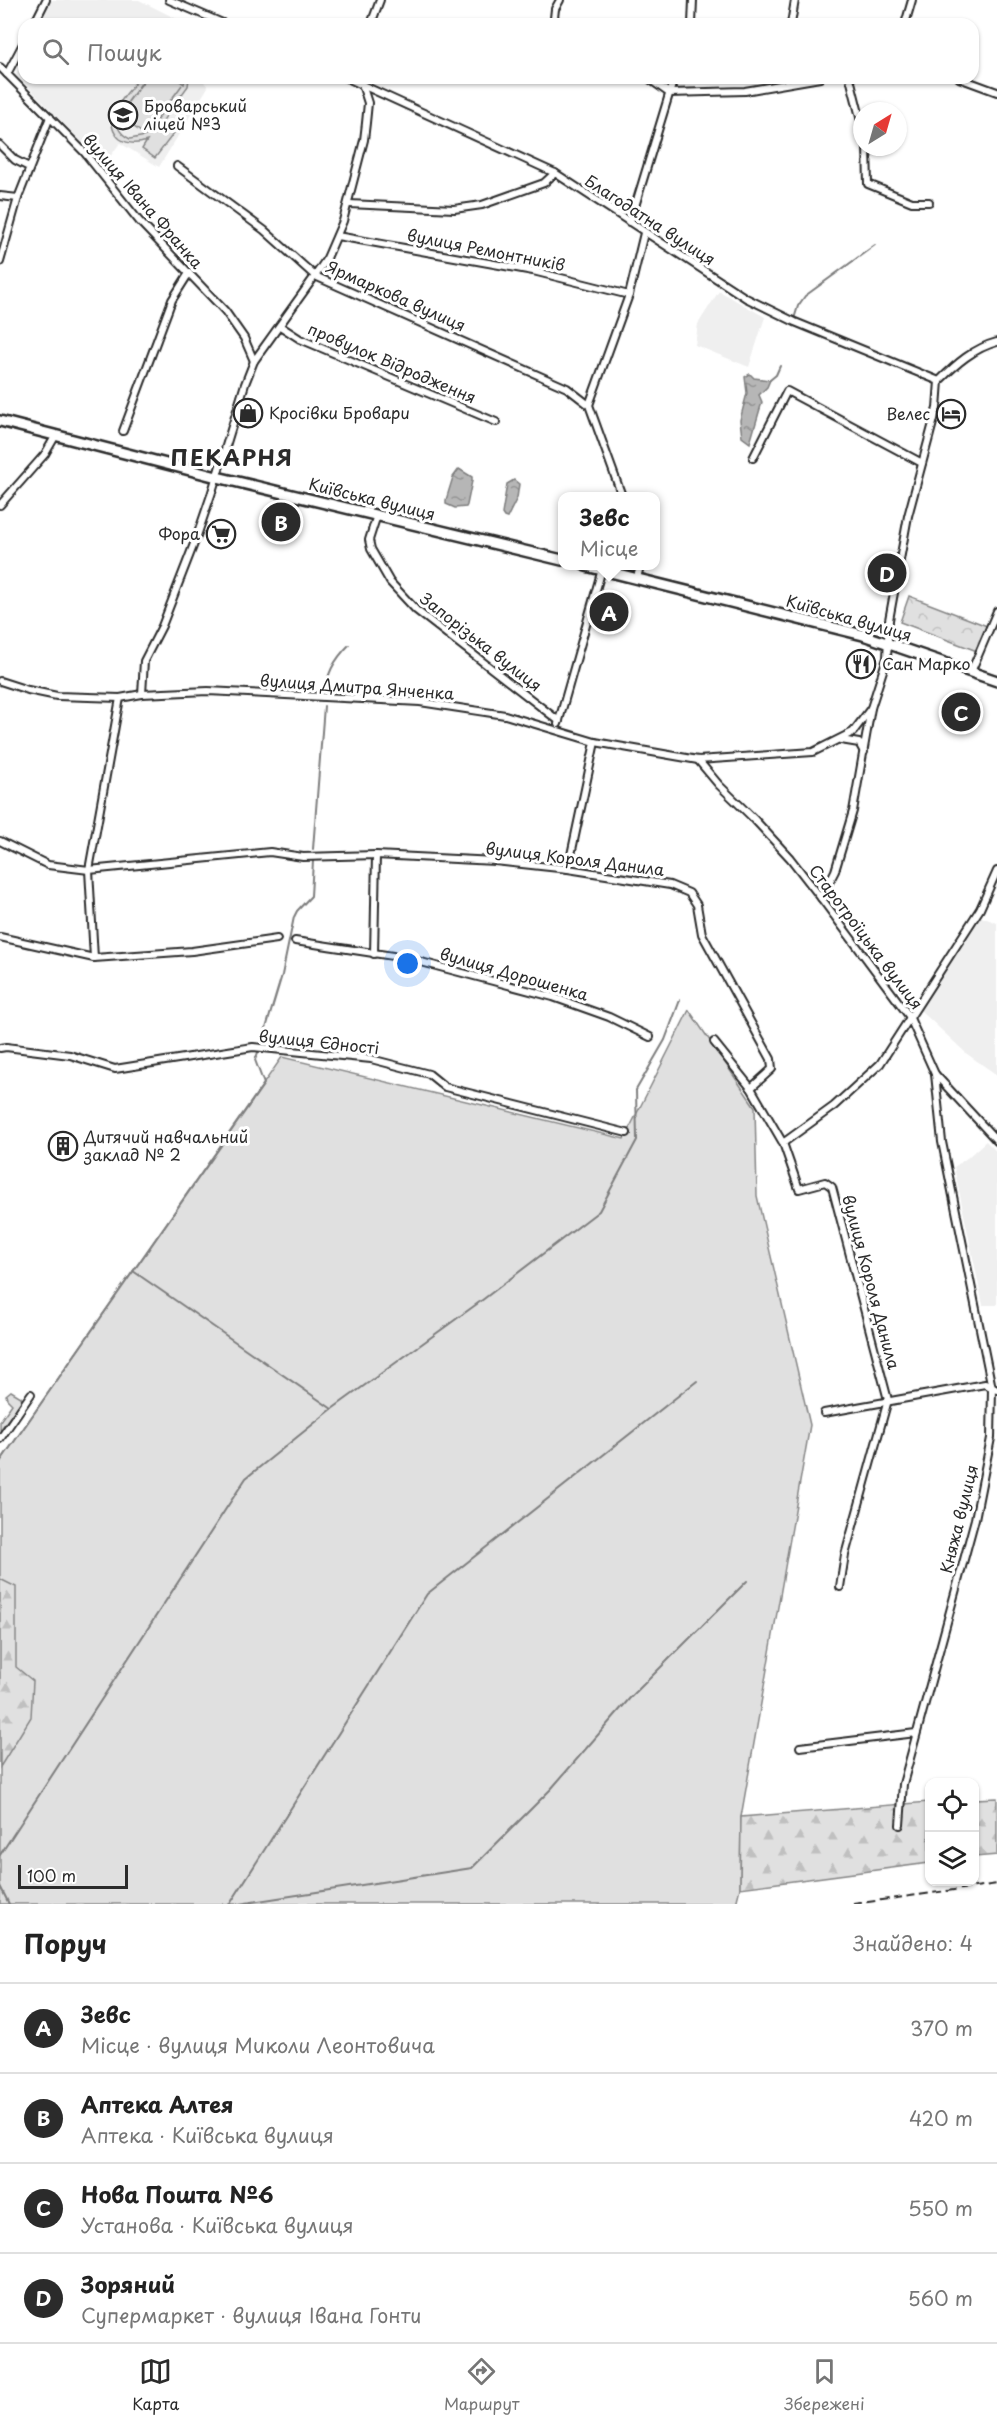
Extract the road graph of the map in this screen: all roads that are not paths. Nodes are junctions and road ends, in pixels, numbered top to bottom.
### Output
1 (46, 0) edge
2 (169, 0) edge
3 (380, 0) edge
4 (560, 0) edge
5 (693, 0) edge
6 (795, 0) edge
7 (912, 0) edge
8 (37, 18) edge
9 (211, 18) edge
10 (373, 18) edge
11 (554, 18) edge
12 (692, 18) edge
13 (792, 18) edge
14 (907, 18) edge
15 (18, 53) edge
16 (0, 67) edge
17 (7, 74) junction
18 (358, 84) edge
19 (656, 84) edge
20 (672, 84) edge
21 (790, 84) edge
22 (852, 84) edge
23 (975, 84) edge
24 (362, 86) junction
25 (780, 86) joint
26 (997, 92) edge
27 (669, 93) junction
28 (856, 102) edge
29 (50, 117) junction
30 (0, 145) edge
31 (867, 156) edge
32 (177, 166) dead end
33 (29, 167) junction
34 (555, 173) junction
35 (0, 196) edge
36 (18, 198) junction
37 (928, 202) dead end
38 (349, 204) junction
39 (629, 222) junction
40 (644, 232) junction
41 (337, 236) junction
42 (0, 262) edge
43 (189, 273) junction
44 (315, 276) junction
45 (629, 295) junction
46 (280, 326) junction
47 (997, 342) edge
48 (254, 361) junction
49 (939, 381) junction
50 (589, 405) junction
51 (0, 421) edge
52 (496, 422) dead end
53 (123, 431) dead end
54 (56, 435) junction
55 (753, 458) dead end
56 (922, 463) junction
57 (217, 477) junction
58 (621, 492) edge
59 (0, 505) edge
60 (376, 515) junction
61 (558, 559) edge
62 (602, 570) joint
63 (639, 570) edge
64 (637, 578) junction
65 (997, 611) edge
66 (888, 642) junction
67 (971, 672) junction
68 (0, 681) edge
69 (997, 681) edge
70 (142, 694) junction
71 (120, 698) junction
72 (871, 708) junction
73 (559, 721) junction
74 (556, 730) junction
75 (839, 740) junction
76 (595, 742) junction
77 (864, 752) junction
78 (698, 760) junction
79 (0, 840) edge
80 (376, 855) junction
81 (568, 869) junction
82 (89, 870) junction
83 (997, 871) edge
84 (821, 898) junction
85 (0, 937) edge
86 (277, 939) dead end
87 (295, 941) dead end
88 (374, 954) junction
89 (94, 958) junction
90 (909, 1016) junction
91 (650, 1037) dead end
92 (714, 1042) dead end
93 (0, 1048) edge
94 (935, 1074) junction
95 (751, 1088) junction
96 (627, 1133) dead end
97 (997, 1141) edge
98 (783, 1143) junction
99 (994, 1389) edge
100 (31, 1394) dead end
101 (888, 1400) junction
102 (824, 1413) dead end
103 (0, 1439) edge
104 (994, 1439) edge
105 (840, 1587) dead end
106 (916, 1733) junction
107 (800, 1747) dead end
108 (900, 1825) dead end

1 - 8 street
2 - 9 street
3 - 10 street
4 - 11 street
5 - 12 street
6 - 13 street
7 - 14 street
15 - 17 street
16 - 17 street, вулиця Івана Франка
17 - 29 street, вулиця Івана Франка
18 - 24 street, Благодатна вулиця
19 - 27 street
20 - 27 street
21 - 25 street
22 - 28 street
23 - 26 street
24 - 34 street, Благодатна вулиця
24 - 38 street
25 - 27 street
27 - 39 street
29 - 33 street
29 - 43 street, вулиця Івана Франка
30 - 33 street
31 - 37 street
32 - 44 street, Ярмаркова вулиця
33 - 36 street
34 - 38 street
34 - 39 street, Благодатна вулиця
35 - 36 street
36 - 42 street
38 - 41 street
39 - 40 street, Благодатна вулиця
40 - 45 street
40 - 49 street, Благодатна вулиця
41 - 44 street
41 - 45 street, вулиця Ремонтників
43 - 48 street, вулиця Івана Франка
43 - 53 street
44 - 46 street
44 - 50 street, Ярмаркова вулиця
45 - 50 street
46 - 48 street
46 - 52 street, провулок Відродження
47 - 49 street
48 - 57 street
49 - 56 street
50 - 58 street
51 - 54 main road, Київська вулиця
54 - 57 main road, Київська вулиця
54 - 59 street
55 - 56 street
56 - 66 street
57 - 60 main road, Київська вулиця
57 - 70 street
60 - 61 main road, Київська вулиця
60 - 73 street, Запорізька вулиця
62 - 64 main road, Київська вулиця
62 - 73 street
63 - 64 street
64 - 66 main road, Київська вулиця
65 - 67 street
66 - 67 main road, Київська вулиця
66 - 72 street
67 - 69 main road, Київська вулиця
68 - 71 street, вулиця Дмитра Янченка
70 - 71 street, вулиця Дмитра Янченка
70 - 74 street, вулиця Дмитра Янченка
71 - 82 street
72 - 75 street, вулиця Дмитра Янченка
72 - 77 street
73 - 74 street
74 - 76 street, вулиця Дмитра Янченка
75 - 77 street
75 - 78 street, вулиця Дмитра Янченка
76 - 78 street, вулиця Дмитра Янченка
76 - 81 street
77 - 84 street
78 - 84 street, Старотроїцька вулиця
79 - 82 street, вулиця Короля Данила
80 - 81 street, вулиця Короля Данила
80 - 82 street, вулиця Короля Данила
80 - 88 street
81 - 95 street, вулиця Короля Данила
82 - 89 street
83 - 90 street
84 - 90 street, Старотроїцька вулиця
85 - 89 street
86 - 89 street
87 - 88 street, вулиця Дорошенка
88 - 91 street, вулиця Дорошенка
90 - 94 street, Старотроїцька вулиця
90 - 98 street
92 - 95 street
93 - 96 street, вулиця Єдності
94 - 97 street, Старотроїцька вулиця
94 - 99 street, Княжа вулиця
95 - 98 street, вулиця Короля Данила
98 - 101 street, вулиця Короля Данила
99 - 101 street
99 - 104 street, Княжа вулиця
100 - 103 street
101 - 102 street
101 - 105 street, вулиця Короля Данила
104 - 106 street, Княжа вулиця
106 - 107 street
106 - 108 street, Княжа вулиця

